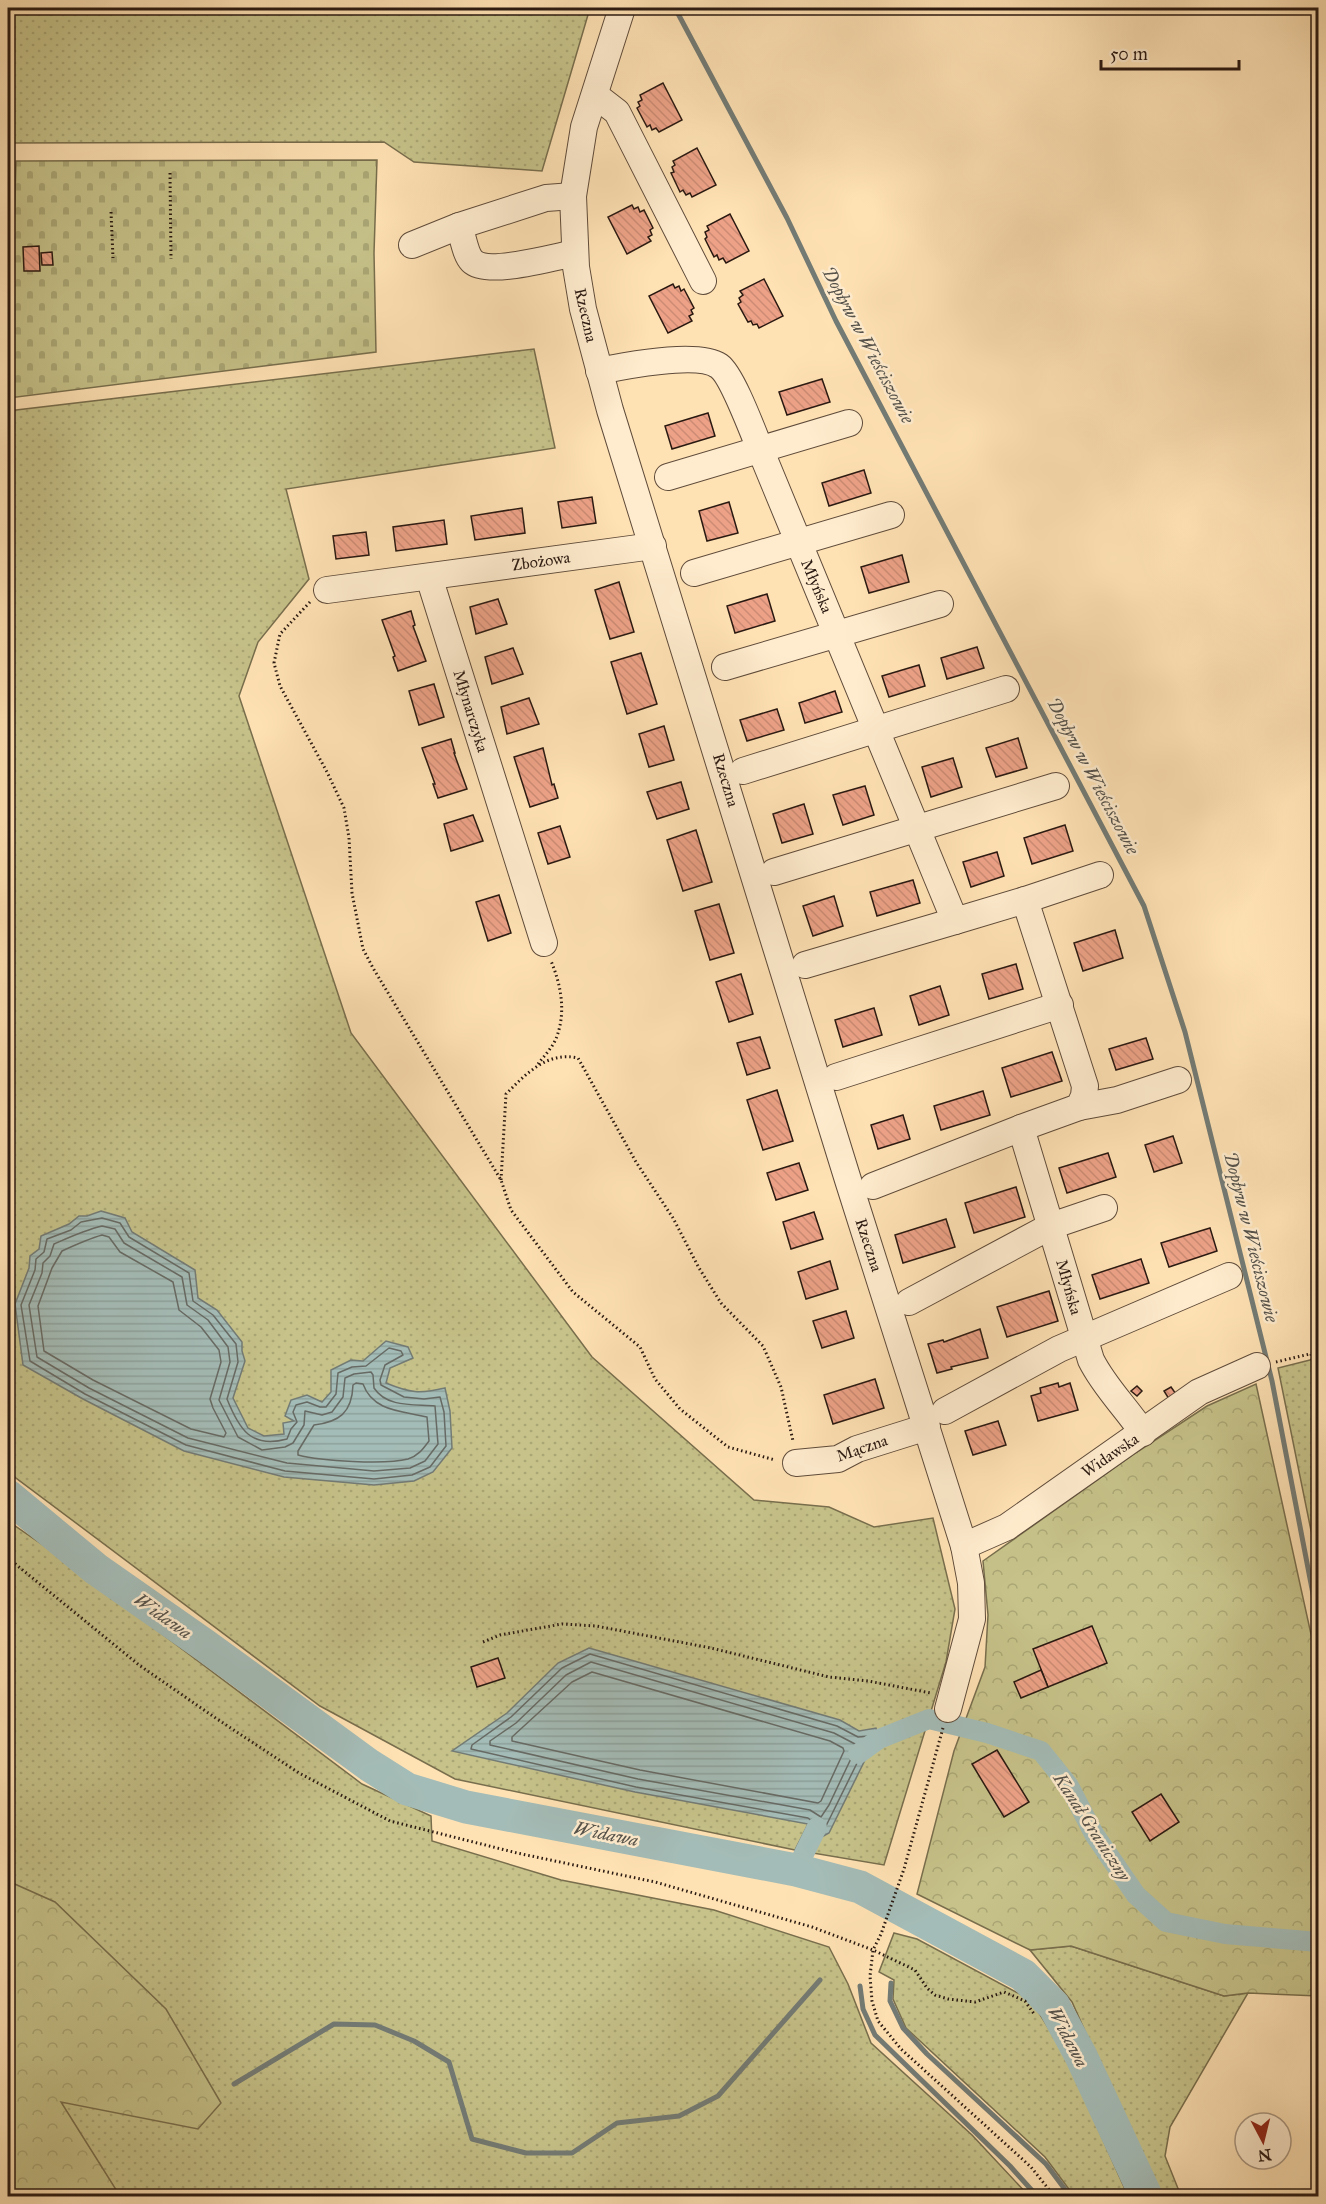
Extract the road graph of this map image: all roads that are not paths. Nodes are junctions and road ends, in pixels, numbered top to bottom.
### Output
1 (622, 8) edge
2 (595, 94) junction
3 (573, 195) junction
4 (459, 226) junction
5 (412, 245) dead end
6 (575, 253) junction
7 (704, 280) dead end
8 (599, 371) junction
9 (849, 423) dead end
10 (760, 449) junction
11 (668, 477) dead end
12 (891, 514) dead end
13 (799, 542) junction
14 (652, 546) junction
15 (694, 573) dead end
16 (429, 577) junction
17 (327, 590) road end
18 (940, 604) dead end
19 (837, 634) junction
20 (725, 667) dead end
21 (1006, 688) dead end
22 (876, 729) junction
23 (743, 771) dead end
24 (1056, 786) dead end
25 (917, 829) junction
26 (774, 872) dead end
27 (1100, 875) dead end
28 (1025, 900) junction
29 (955, 921) junction
30 (544, 943) road end
31 (805, 965) dead end
32 (1060, 1005) junction
33 (836, 1077) dead end
34 (1178, 1080) dead end
35 (1079, 1107) junction
36 (1021, 1128) junction
37 (873, 1186) dead end
38 (1104, 1208) dead end
39 (1052, 1226) junction
40 (1229, 1276) dead end
41 (909, 1302) dead end
42 (1084, 1338) junction
43 (1267, 1364) road end
44 (936, 1419) junction
45 (1143, 1433) junction
46 (796, 1463) road end
47 (964, 1546) junction
48 (950, 1703) road end

1 - 2 street, Rzeczna
2 - 3 street, Rzeczna
2 - 7 street
3 - 4 street
3 - 6 street, Rzeczna
4 - 5 street
4 - 6 street
6 - 8 street, Rzeczna
8 - 10 street, Młyńska
8 - 14 street, Rzeczna
9 - 10 street
10 - 11 street
10 - 13 street, Młyńska
12 - 13 street
13 - 15 street
13 - 19 street, Młyńska
14 - 16 street, Zbożowa
14 - 44 street, Rzeczna
16 - 17 street
16 - 30 street, Młynarczyka
18 - 19 street
19 - 20 street
19 - 22 street, Młyńska
21 - 22 street
22 - 23 street
22 - 25 street, Młyńska
24 - 25 street
25 - 26 street
25 - 29 street, Młyńska
27 - 28 street
28 - 29 street
28 - 32 street
29 - 31 street
32 - 33 street
32 - 35 street
34 - 35 street
35 - 36 street
36 - 37 street
36 - 39 street, Młyńska
38 - 39 street
39 - 41 street
39 - 42 street, Młyńska
40 - 42 street, Mączna
42 - 44 street, Mączna
42 - 45 street, Młyńska
43 - 45 street, Widawska
44 - 46 street, Mączna
44 - 47 street, Rzeczna
45 - 47 street, Widawska
47 - 48 street, Rzeczna

